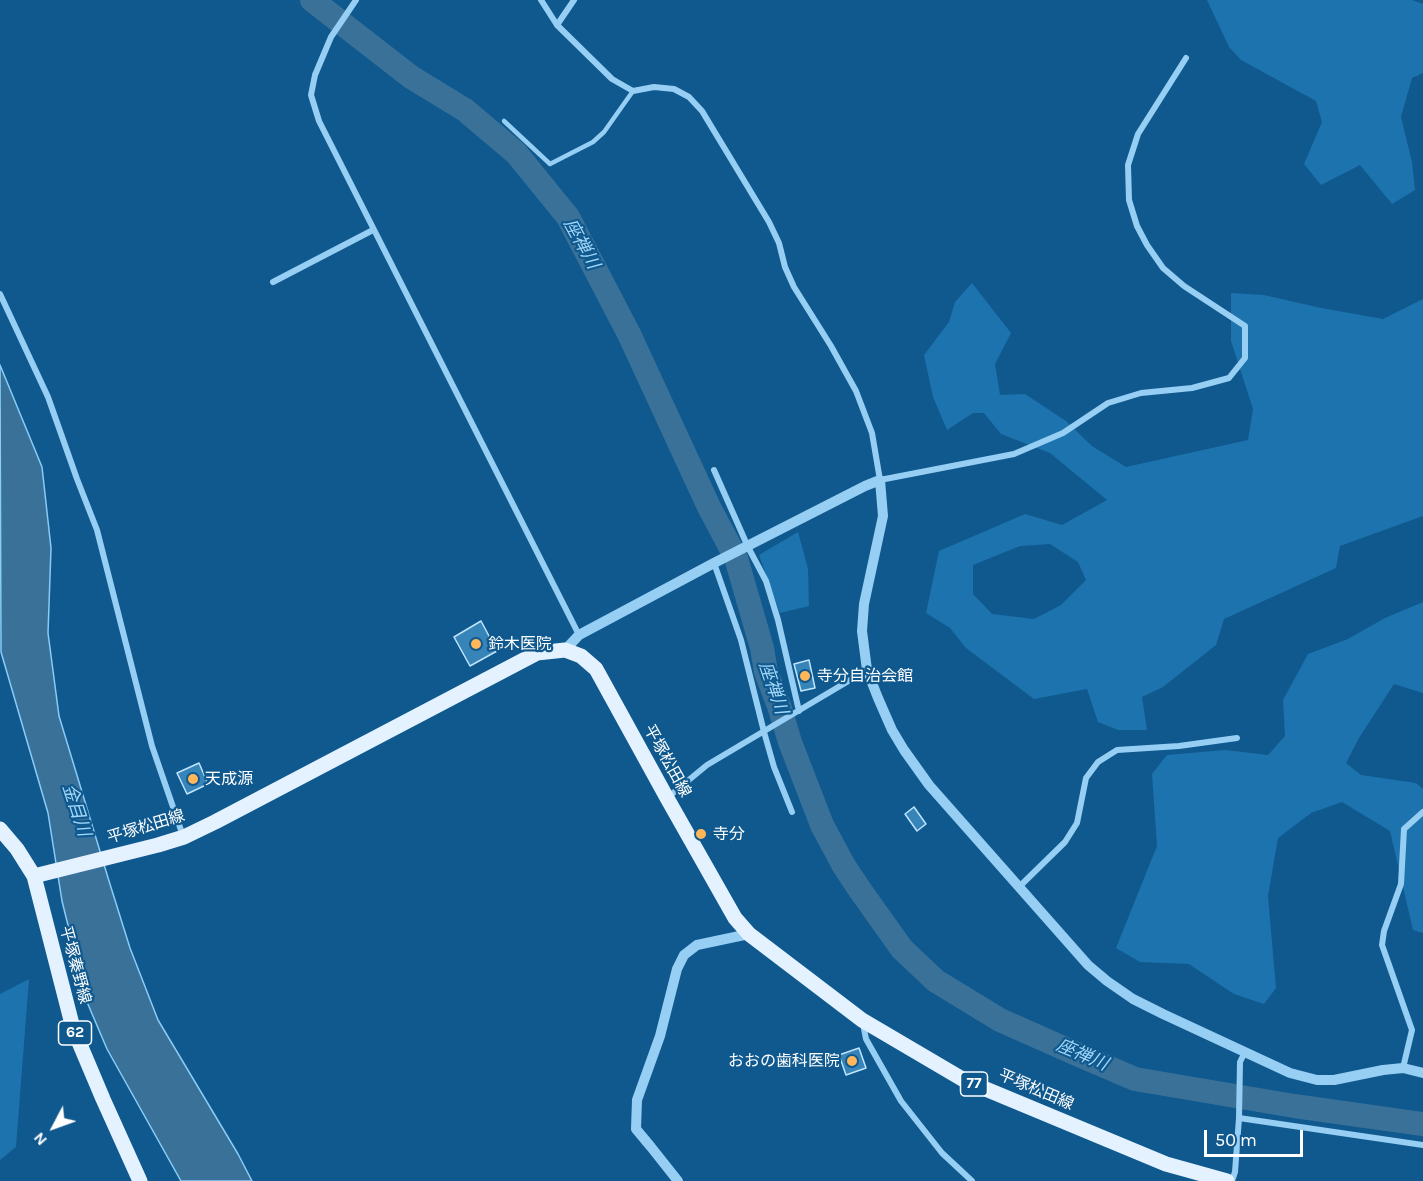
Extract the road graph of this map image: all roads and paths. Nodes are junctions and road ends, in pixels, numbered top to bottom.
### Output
1 (356, 0) edge
2 (541, 0) edge
3 (573, 0) edge
4 (556, 25) junction
5 (1186, 57) dead end
6 (633, 91) junction
7 (504, 121) dead end
8 (373, 230) junction
9 (273, 282) dead end
10 (0, 294) edge
11 (714, 470) dead end
12 (880, 480) junction
13 (748, 547) junction
14 (714, 563) junction
15 (579, 635) junction
16 (565, 650) junction
17 (867, 670) junction
18 (799, 711) junction
19 (765, 731) junction
20 (1237, 738) dead end
21 (667, 798) junction
22 (792, 812) dead end
23 (1423, 812) edge
24 (0, 829) edge
25 (184, 837) junction
26 (34, 876) junction
27 (1019, 888) junction
28 (749, 934) junction
29 (861, 1020) junction
30 (1245, 1052) junction
31 (1403, 1068) junction
32 (1423, 1073) edge
33 (1239, 1116) junction
34 (1423, 1144) edge
35 (140, 1181) edge
36 (678, 1181) edge
37 (972, 1181) edge
38 (1229, 1181) edge

1 - 8 street
2 - 4 street
3 - 4 street
4 - 6 street
5 - 12 street
6 - 7 lane
6 - 12 street
8 - 9 street
8 - 15 street
10 - 25 street
11 - 13 street
12 - 13 street
12 - 17 street
13 - 14 street
13 - 18 street
14 - 15 street
14 - 19 street
15 - 16 street
16 - 21 main road, 平塚松田線 / 77
16 - 25 main road, 平塚松田線
17 - 18 street
17 - 27 street
18 - 19 street
19 - 21 street
19 - 22 street
20 - 27 street
21 - 28 main road, 平塚松田線 / 77
23 - 31 street
24 - 26 main road, 平塚秦野線 / 62
25 - 26 main road, 平塚松田線
26 - 35 main road, 平塚秦野線 / 62
27 - 30 street
28 - 29 main road, 平塚松田線 / 77
28 - 36 street
29 - 37 street
29 - 38 main road, 平塚松田線 / 77
30 - 31 street
30 - 33 street
31 - 32 street
33 - 34 street
33 - 38 street

